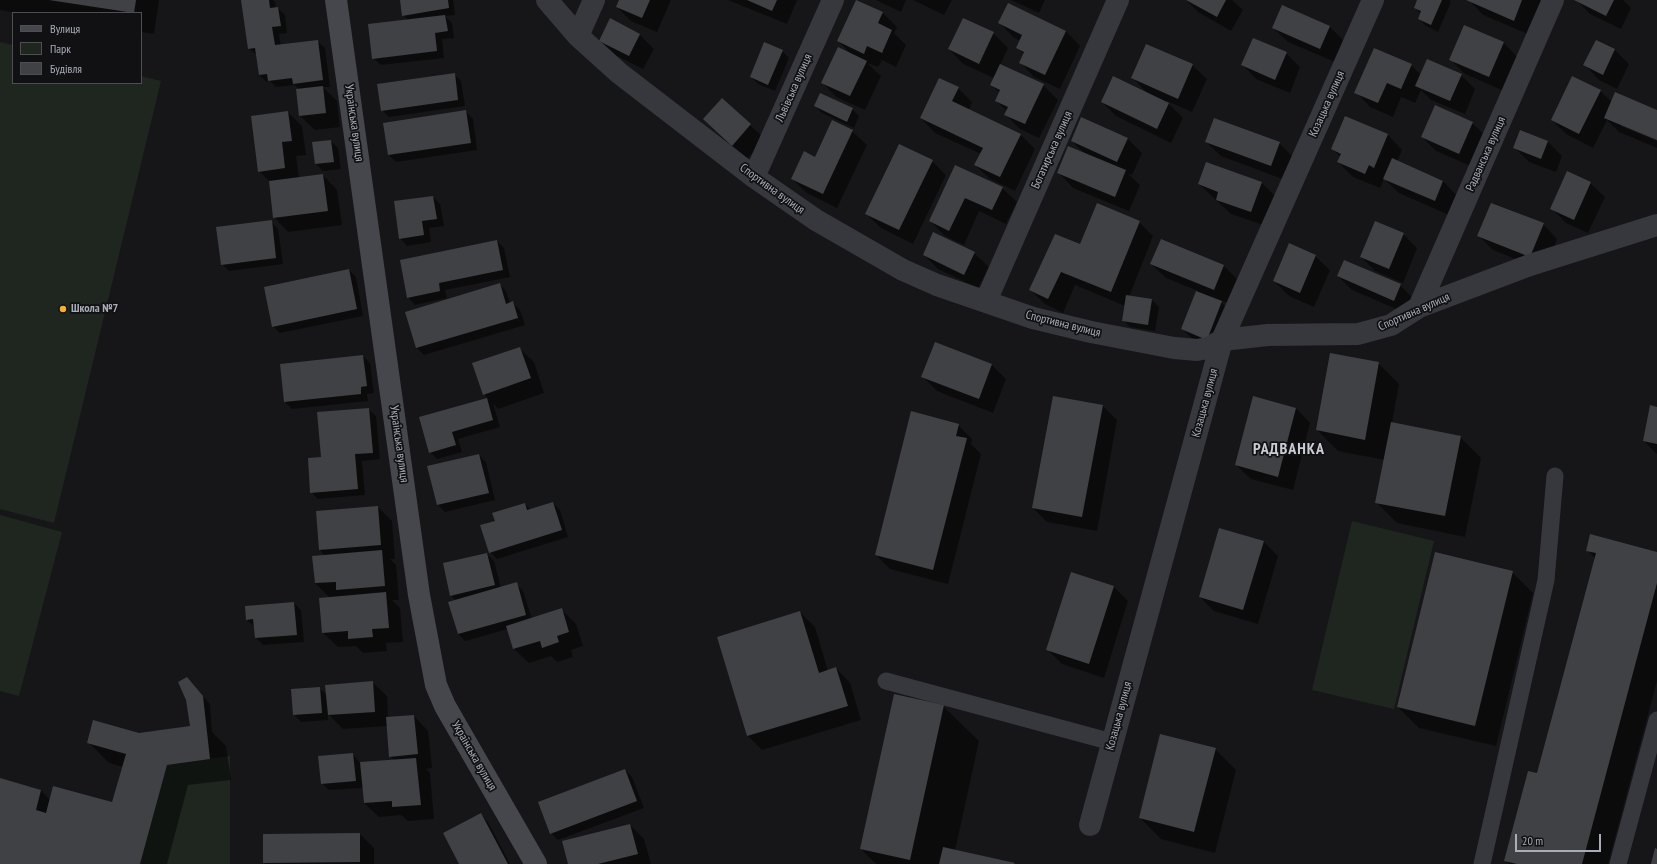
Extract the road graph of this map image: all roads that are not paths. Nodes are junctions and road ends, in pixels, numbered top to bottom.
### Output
1 (336, 0) edge
2 (547, 0) edge
3 (594, 0) edge
4 (833, 0) edge
5 (1118, 0) edge
6 (1373, 0) edge
7 (1553, 0) edge
8 (578, 36) junction
9 (754, 177) junction
10 (1657, 225) edge
11 (986, 301) junction
12 (1419, 307) junction
13 (1222, 340) junction
14 (1555, 476) dead end
15 (886, 681) dead end
16 (1657, 720) edge
17 (1112, 742) junction
18 (1090, 825) dead end
19 (536, 864) edge
20 (1482, 864) edge
21 (1618, 864) edge

1 - 19 street, Українська вулиця
2 - 8 street, Спортивна вулиця
3 - 8 street
4 - 9 street, Львівська вулиця
5 - 11 street, Богатирська вулиця
6 - 13 street, Козацька вулиця
7 - 12 street, Радванська вулиця
8 - 9 street, Спортивна вулиця
9 - 11 street, Спортивна вулиця
10 - 12 street, Спортивна вулиця
11 - 13 street, Спортивна вулиця
12 - 13 street, Спортивна вулиця
13 - 17 street, Козацька вулиця
14 - 20 lane
15 - 17 lane
16 - 21 lane
17 - 18 street, Козацька вулиця

